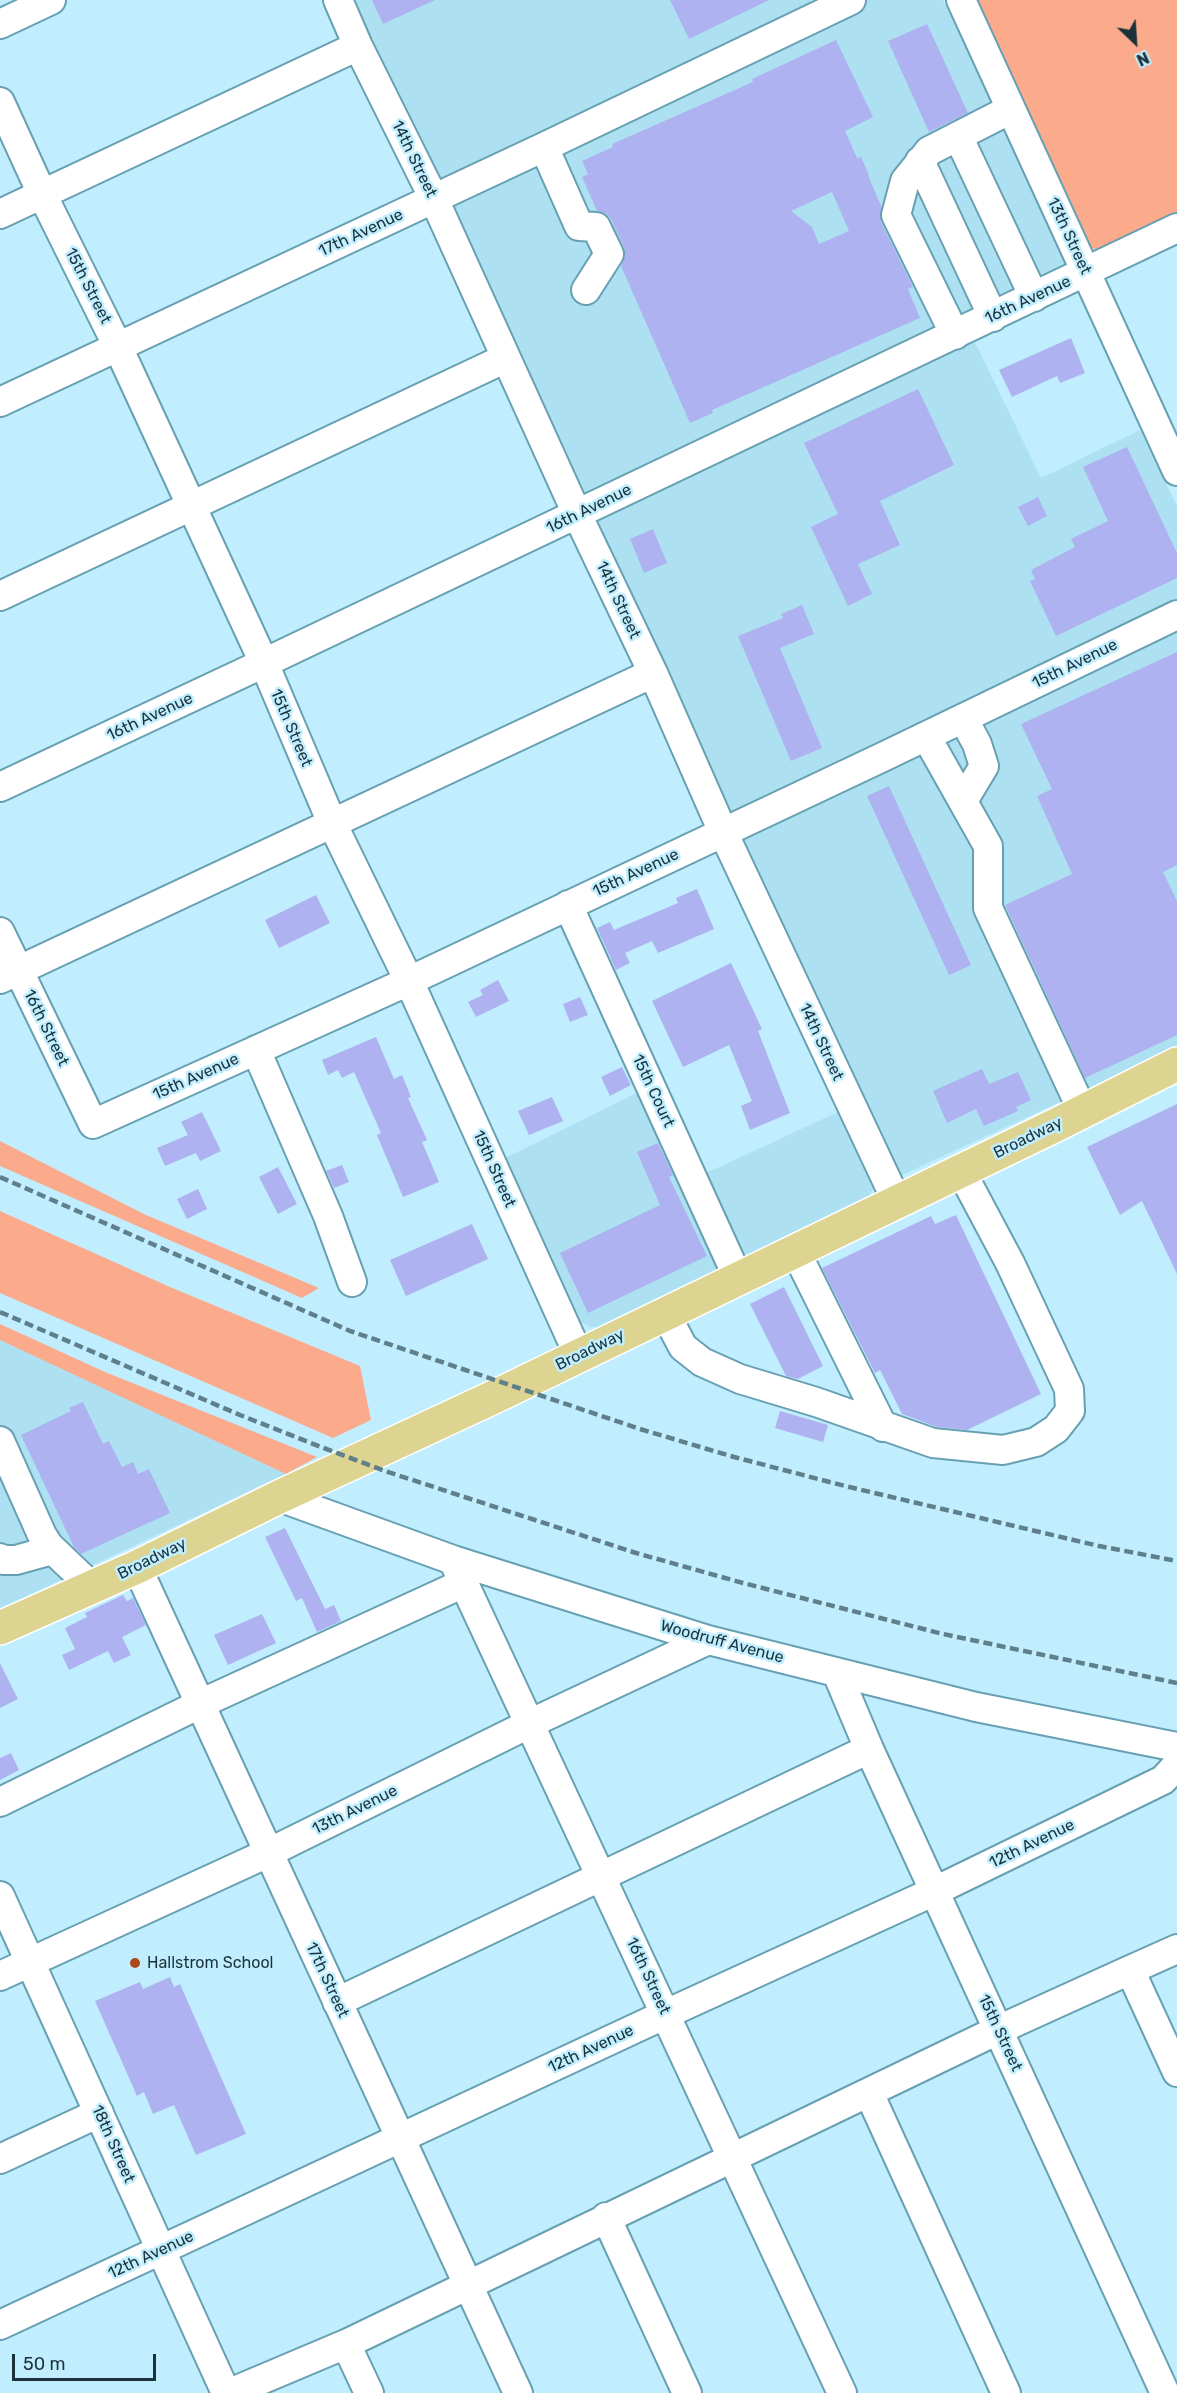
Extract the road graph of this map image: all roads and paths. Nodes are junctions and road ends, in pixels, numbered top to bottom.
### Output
1 (51, 0) edge
2 (338, 0) edge
3 (851, 0) edge
4 (961, 0) edge
5 (0, 24) edge
6 (358, 46) junction
7 (0, 102) edge
8 (1011, 109) junction
9 (958, 136) junction
10 (544, 147) junction
11 (920, 161) junction
12 (42, 194) junction
13 (434, 199) junction
14 (0, 214) edge
15 (1177, 228) edge
16 (1086, 273) junction
17 (586, 290) dead end
18 (1034, 297) junction
19 (993, 317) junction
20 (955, 335) junction
21 (118, 347) junction
22 (506, 357) junction
23 (0, 402) edge
24 (1168, 427) edge
25 (1177, 471) edge
26 (191, 507) junction
27 (577, 514) junction
28 (0, 596) edge
29 (1177, 615) edge
30 (264, 663) junction
31 (653, 673) junction
32 (963, 718) junction
33 (926, 736) junction
34 (0, 787) edge
35 (963, 801) junction
36 (332, 823) junction
37 (723, 832) junction
38 (568, 905) junction
39 (0, 932) edge
40 (9, 975) edge
41 (409, 981) junction
42 (256, 1050) junction
43 (1177, 1064) edge
44 (1083, 1112) junction
45 (93, 1124) joint
46 (961, 1171) junction
47 (897, 1202) junction
48 (795, 1250) junction
49 (738, 1278) junction
50 (352, 1282) dead end
51 (664, 1314) junction
52 (579, 1356) junction
53 (883, 1427) junction
54 (0, 1442) edge
55 (279, 1497) junction
56 (52, 1550) junction
57 (0, 1558) edge
58 (138, 1567) junction
59 (459, 1572) junction
60 (92, 1587) junction
61 (0, 1628) edge
62 (708, 1641) junction
63 (837, 1673) junction
64 (200, 1704) junction
65 (529, 1724) junction
66 (1177, 1747) edge
67 (869, 1749) junction
68 (1177, 1765) edge
69 (0, 1802) edge
70 (268, 1853) junction
71 (600, 1875) junction
72 (935, 1891) junction
73 (0, 1896) edge
74 (1177, 1949) edge
75 (31, 1962) junction
76 (1130, 1970) junction
77 (0, 1976) edge
78 (337, 2002) junction
79 (666, 2014) junction
80 (998, 2030) junction
81 (1177, 2072) edge
82 (869, 2093) junction
83 (99, 2113) junction
84 (401, 2138) junction
85 (732, 2157) junction
86 (0, 2158) edge
87 (606, 2217) junction
88 (160, 2250) junction
89 (468, 2284) junction
90 (0, 2325) edge
91 (346, 2344) junction
92 (228, 2393) edge
93 (369, 2393) edge
94 (518, 2393) edge
95 (687, 2393) edge
96 (842, 2393) edge
97 (1006, 2393) edge
98 (1166, 2393) edge

1 - 5 street
2 - 6 street, 14th Street
3 - 10 street, 17th Avenue
4 - 8 street, 13th Street
6 - 12 street
6 - 13 street, 14th Street
7 - 12 street, 15th Street
8 - 9 street
8 - 16 street, 13th Street
9 - 11 street
9 - 18 street
10 - 13 street, 17th Avenue
10 - 17 street
11 - 19 street
11 - 20 street
12 - 14 street
12 - 21 street, 15th Street
13 - 21 street, 17th Avenue
13 - 22 street, 14th Street
15 - 16 street, 16th Avenue
16 - 18 street, 16th Avenue
16 - 24 street, 13th Street
18 - 19 street, 16th Avenue
19 - 20 street, 16th Avenue
20 - 27 street, 16th Avenue
21 - 23 street, 17th Avenue
21 - 26 street, 15th Street
22 - 26 street
22 - 27 street, 14th Street
24 - 25 street, 13th Street
26 - 28 street
26 - 30 street, 15th Street
27 - 30 street, 16th Avenue
27 - 31 street, 14th Street
29 - 32 street, 15th Avenue
30 - 34 street, 16th Avenue
30 - 36 street, 15th Street
31 - 36 street
31 - 37 street, 14th Street
32 - 33 street, 15th Avenue
32 - 35 street
33 - 35 street
33 - 37 street, 15th Avenue
35 - 44 street
36 - 40 street
36 - 41 street, 15th Street
37 - 38 street, 15th Avenue
37 - 47 street, 14th Street
38 - 41 street, 15th Avenue
38 - 49 street, 15th Court
39 - 40 street, 16th Street
40 - 45 street, 16th Street
41 - 42 street, 15th Avenue
41 - 52 street, 15th Street
42 - 45 street, 15th Avenue
42 - 50 street
43 - 44 main road, Broadway
44 - 46 main road, Broadway
46 - 47 main road, Broadway
46 - 53 street
47 - 48 main road, Broadway
48 - 49 main road, Broadway
48 - 53 street
49 - 51 main road, Broadway
51 - 52 main road, Broadway
51 - 53 street
52 - 55 main road, Broadway
54 - 56 street
55 - 58 main road, Broadway
55 - 59 street, Woodruff Avenue
56 - 57 street
56 - 60 street
58 - 60 main road, Broadway
58 - 64 street, 17th Street
59 - 62 street, Woodruff Avenue
59 - 64 street
59 - 65 street, 16th Street
60 - 61 main road, Broadway
62 - 63 street, Woodruff Avenue
62 - 65 street, 13th Avenue
63 - 66 street, Woodruff Avenue
63 - 67 street, 15th Street
64 - 69 street
64 - 70 street, 17th Street
65 - 70 street, 13th Avenue
65 - 71 street, 16th Street
67 - 71 street
67 - 72 street, 15th Street
68 - 72 street, 12th Avenue
70 - 75 street, 13th Avenue
70 - 78 street, 17th Street
71 - 78 street
71 - 79 street, 16th Street
72 - 79 street, 12th Avenue
72 - 80 street, 15th Street
73 - 75 street, 18th Street
74 - 76 street
75 - 77 street, 13th Avenue
75 - 83 street, 18th Street
76 - 80 street
76 - 81 street
78 - 84 street, 17th Street
79 - 84 street, 12th Avenue
79 - 85 street, 16th Street
80 - 82 street
80 - 98 street, 15th Street
82 - 85 street
82 - 97 street
83 - 86 street
83 - 88 street, 18th Street
84 - 88 street, 12th Avenue
84 - 89 street, 17th Street
85 - 87 street
85 - 96 street, 16th Street
87 - 89 street
87 - 95 street
88 - 90 street, 12th Avenue
88 - 92 street, 18th Street
89 - 91 street
89 - 94 street, 17th Street
91 - 92 street
91 - 93 street

